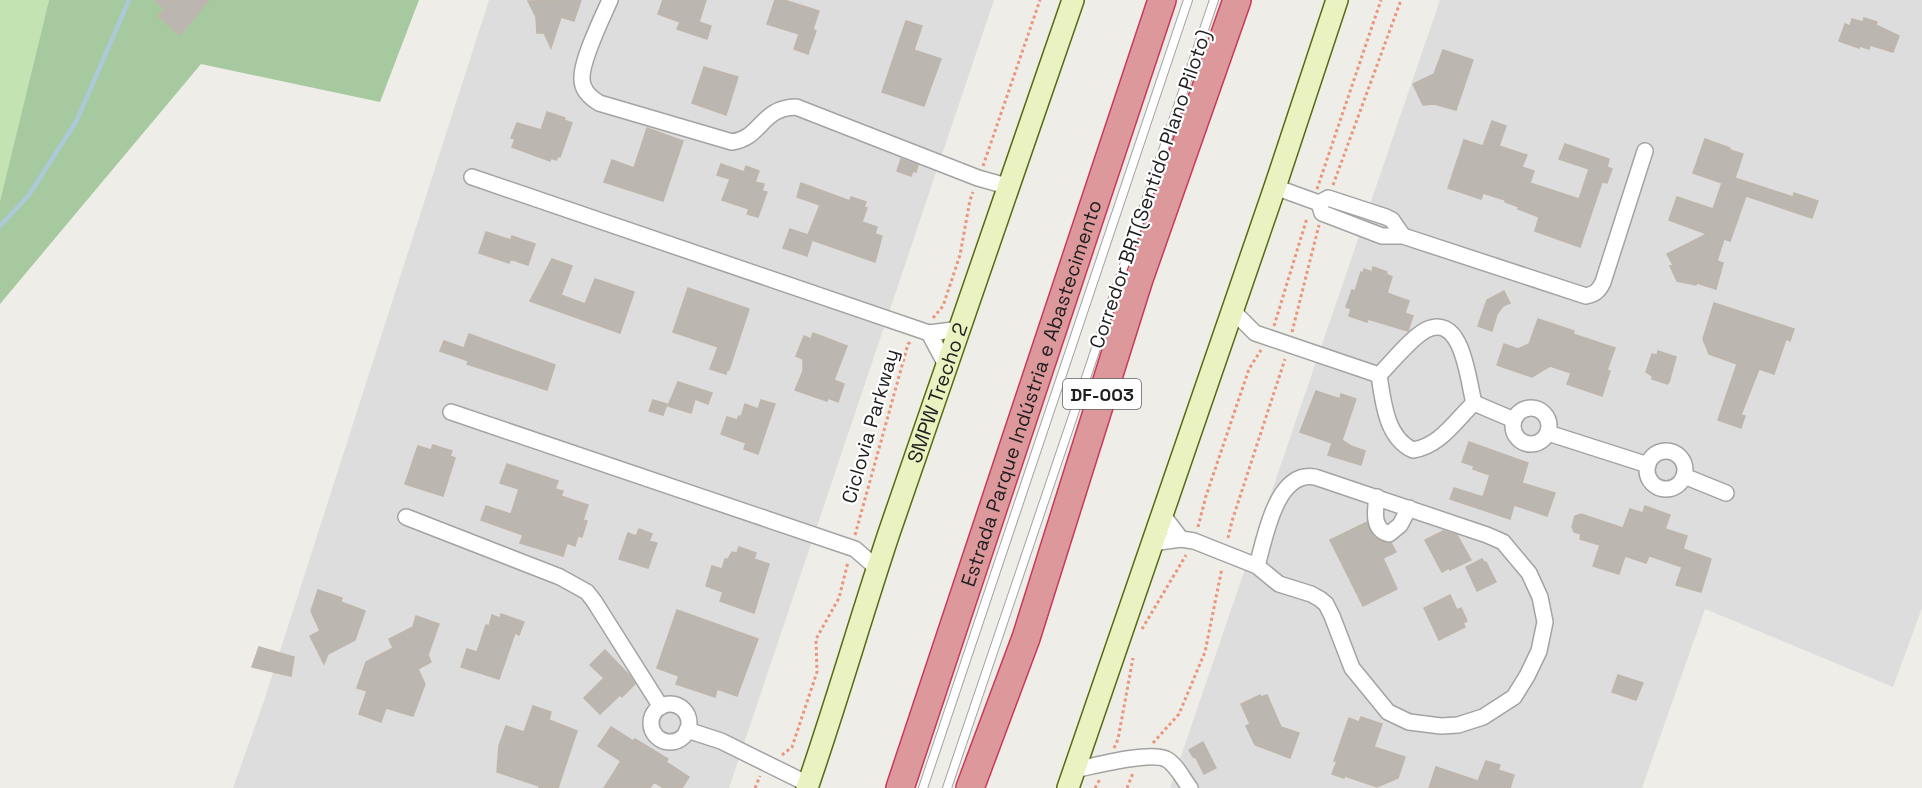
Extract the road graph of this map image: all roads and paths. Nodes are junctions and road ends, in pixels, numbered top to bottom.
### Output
1 (610, 0) edge
2 (1040, 0) edge
3 (1073, 0) edge
4 (1162, 0) edge
5 (1188, 0) edge
6 (1214, 0) edge
7 (1237, 0) edge
8 (1337, 0) edge
9 (1381, 0) edge
10 (1401, 0) edge
11 (1645, 151) dead end
12 (472, 177) dead end
13 (978, 178) junction
14 (1010, 187) junction
15 (1275, 187) junction
16 (1320, 204) junction
17 (1232, 310) junction
18 (961, 329) junction
19 (926, 331) junction
20 (1255, 333) junction
21 (1224, 334) junction
22 (1270, 338) junction
23 (1290, 344) junction
24 (946, 365) junction
25 (1379, 375) junction
26 (1474, 403) junction
27 (451, 412) dead end
28 (1514, 420) junction
29 (1548, 433) junction
30 (1648, 465) junction
31 (1684, 476) junction
32 (1726, 493) dead end
33 (1377, 497) junction
34 (1409, 508) junction
35 (1162, 514) junction
36 (406, 517) dead end
37 (1187, 540) junction
38 (1152, 543) junction
39 (885, 546) junction
40 (853, 548) junction
41 (1226, 553) junction
42 (1257, 566) junction
43 (878, 569) junction
44 (1142, 631) dead end
45 (1134, 651) dead end
46 (661, 707) junction
47 (687, 730) junction
48 (1140, 758) junction
49 (1108, 762) junction
50 (771, 764) junction
51 (1071, 779) edge
52 (807, 786) edge
53 (755, 788) edge
54 (900, 788) edge
55 (923, 788) edge
56 (947, 788) edge
57 (970, 788) edge
58 (1095, 788) edge
59 (1127, 788) edge
60 (1190, 788) edge

1 - 13 street
2 - 13 path, Ciclovia Parkway
3 - 14 street, SMPW Trecho 2
4 - 54 highway, Estrada Parque Indústria e Abastecimento / DF-003
5 - 55 lane
6 - 56 lane, Corredor BRT(Sentido Plano Piloto)
7 - 57 highway, DF-003
8 - 15 street
9 - 16 path
10 - 16 path
11 - 16 street
12 - 19 street
13 - 14 street
13 - 19 path, Ciclovia Parkway
14 - 18 street, SMPW Trecho 2
15 - 16 street
15 - 17 street
16 - 22 path
16 - 23 path
17 - 20 street
17 - 21 street
18 - 19 street
18 - 24 street, SMPW Trecho 2
19 - 24 street
19 - 40 path, Ciclovia Parkway
20 - 21 street
20 - 22 street
21 - 35 street
22 - 23 street
22 - 37 path
23 - 25 street
23 - 41 path
24 - 39 street, SMPW Trecho 2
25 - 26 street
25 - 26 street
26 - 28 street
27 - 40 street
28 - 29 street
28 - 29 street
29 - 30 street
30 - 31 street
30 - 31 street
31 - 32 street
33 - 34 street
33 - 34 street
33 - 42 street
34 - 42 street
35 - 37 street
35 - 38 street
36 - 46 street
37 - 38 street
37 - 41 street
37 - 44 path
38 - 51 street
39 - 40 street
39 - 43 street, SMPW Trecho 2
40 - 43 street
40 - 50 path, Ciclovia Parkway
41 - 42 street
41 - 48 path
43 - 52 street, SMPW Trecho 2
45 - 49 path
46 - 47 street
46 - 47 street
47 - 50 street
48 - 49 street
48 - 59 path
48 - 60 street
49 - 51 street
49 - 58 path
50 - 52 street
50 - 53 path, Ciclovia Parkway

